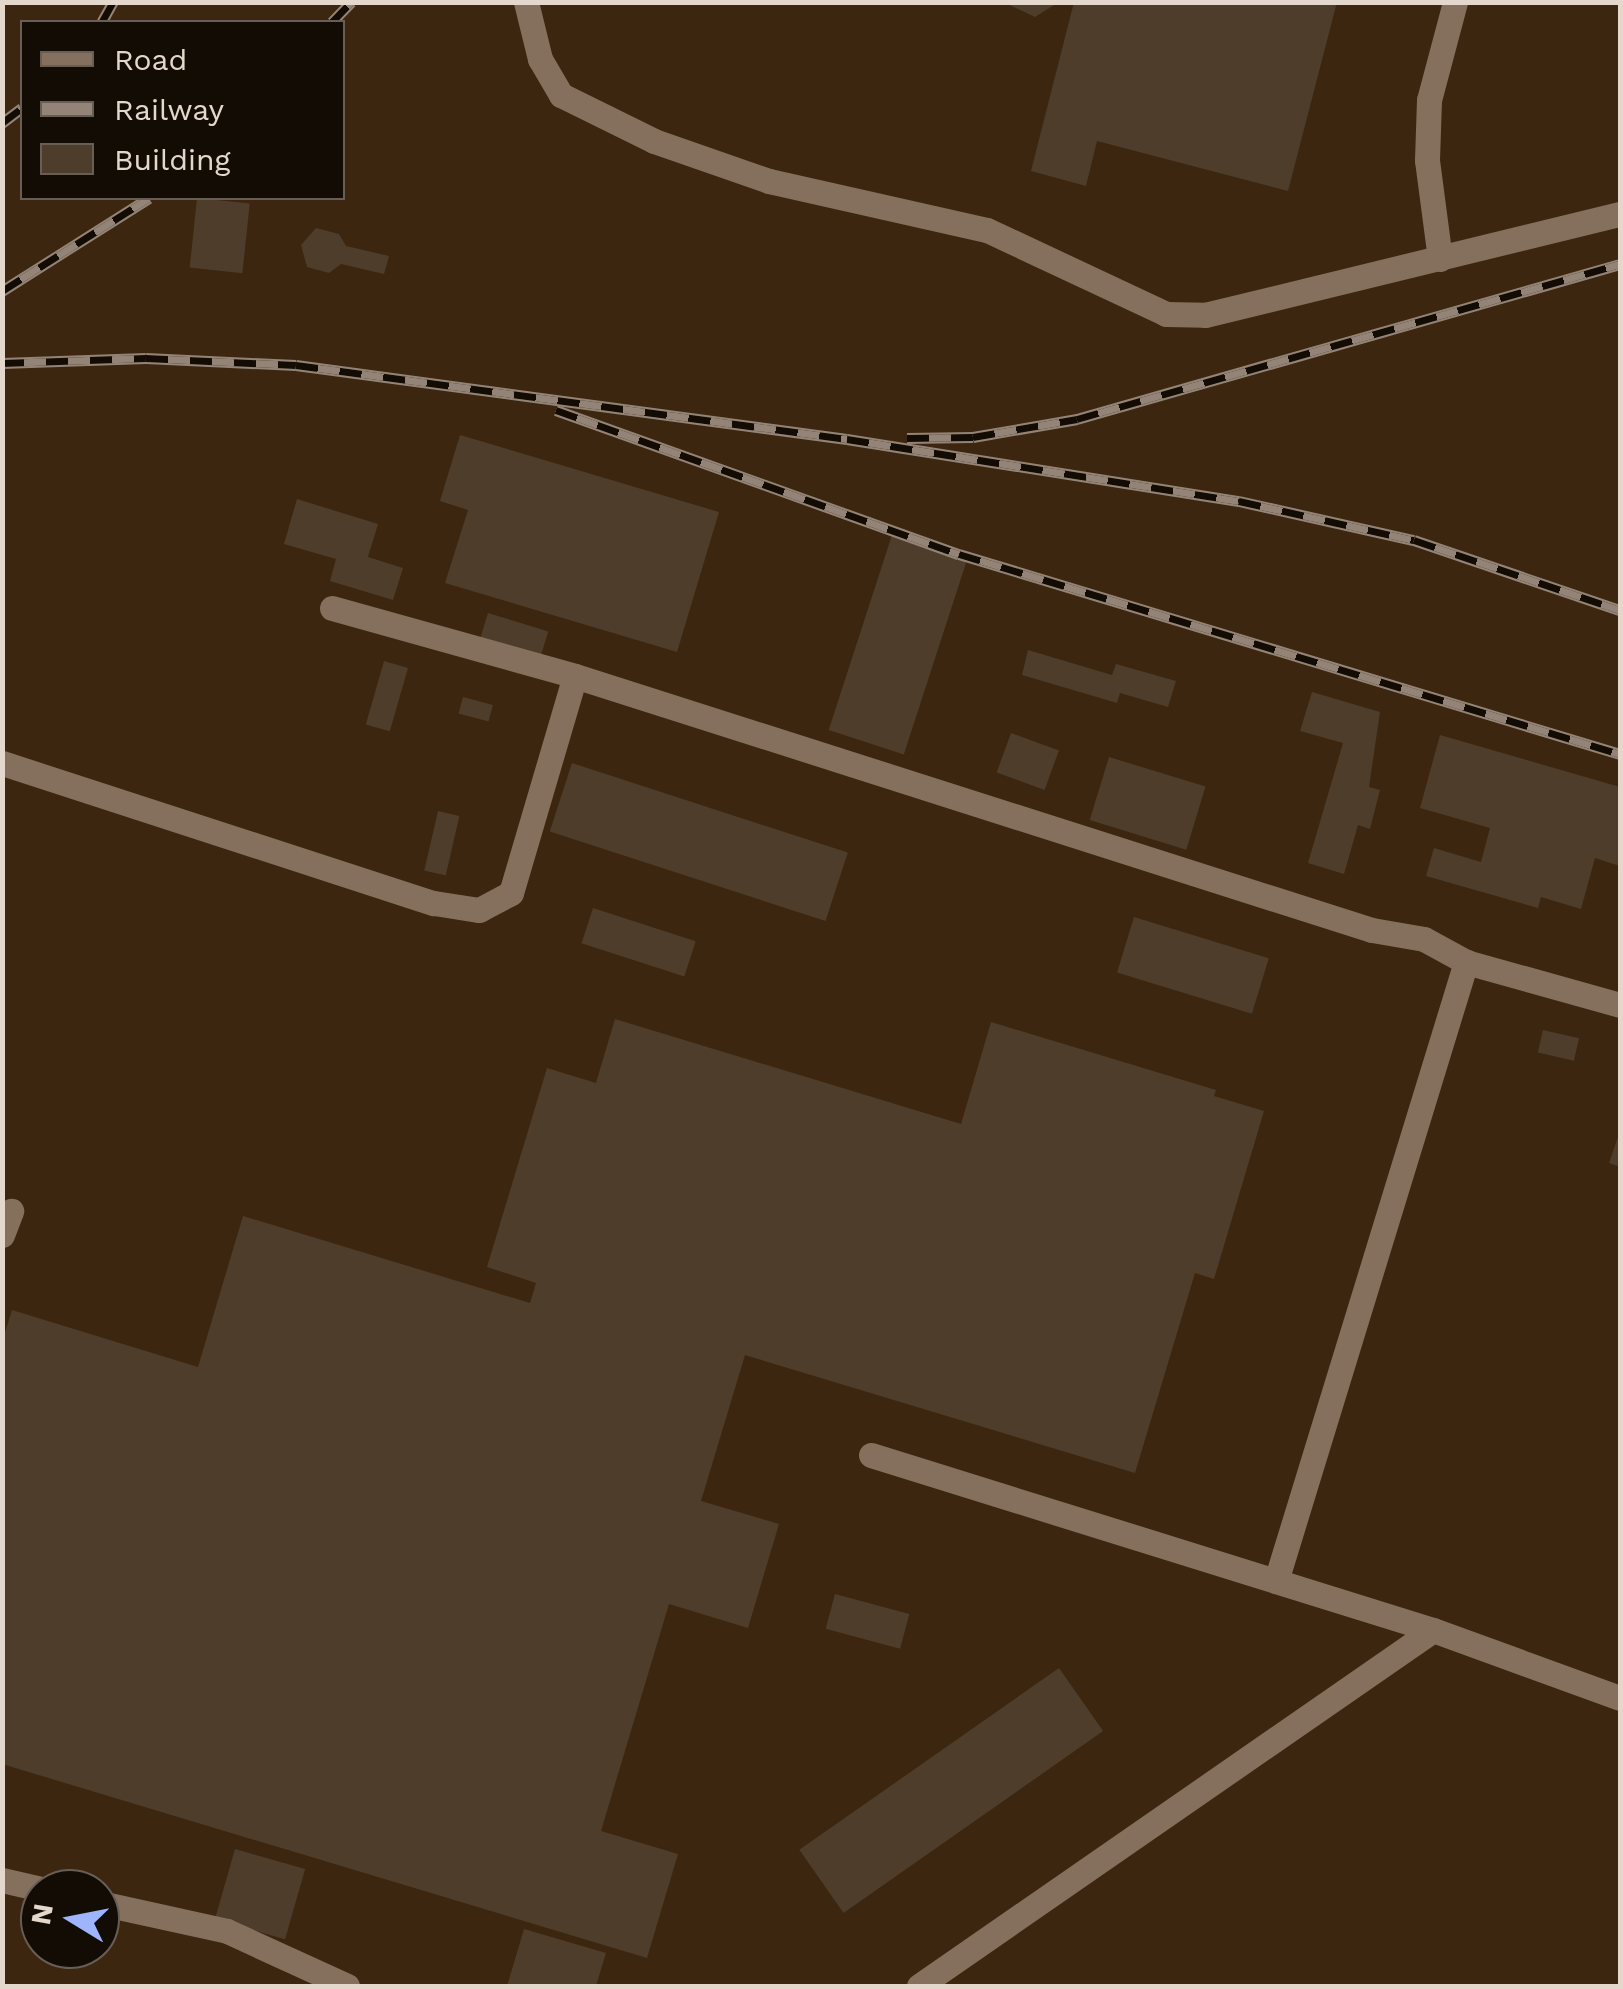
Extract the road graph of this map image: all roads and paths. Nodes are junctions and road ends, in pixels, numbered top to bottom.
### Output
1 (526, 2) edge
2 (1455, 2) edge
3 (1620, 214) edge
4 (1440, 259) junction
5 (332, 608) dead end
6 (575, 676) junction
7 (2, 763) edge
8 (1466, 962) junction
9 (1620, 1005) edge
10 (11, 1210) dead end
11 (2, 1236) edge
12 (871, 1455) dead end
13 (1276, 1581) junction
14 (1433, 1630) junction
15 (1620, 1698) edge
16 (120, 1907) edge
17 (929, 1984) edge
18 (347, 1986) edge

1 - 4 lane
2 - 4 lane
3 - 4 lane
5 - 6 lane
6 - 7 lane
6 - 8 lane
8 - 9 lane
8 - 13 lane
10 - 11 lane
12 - 13 lane
13 - 14 lane
14 - 15 lane
14 - 17 lane
16 - 18 lane

